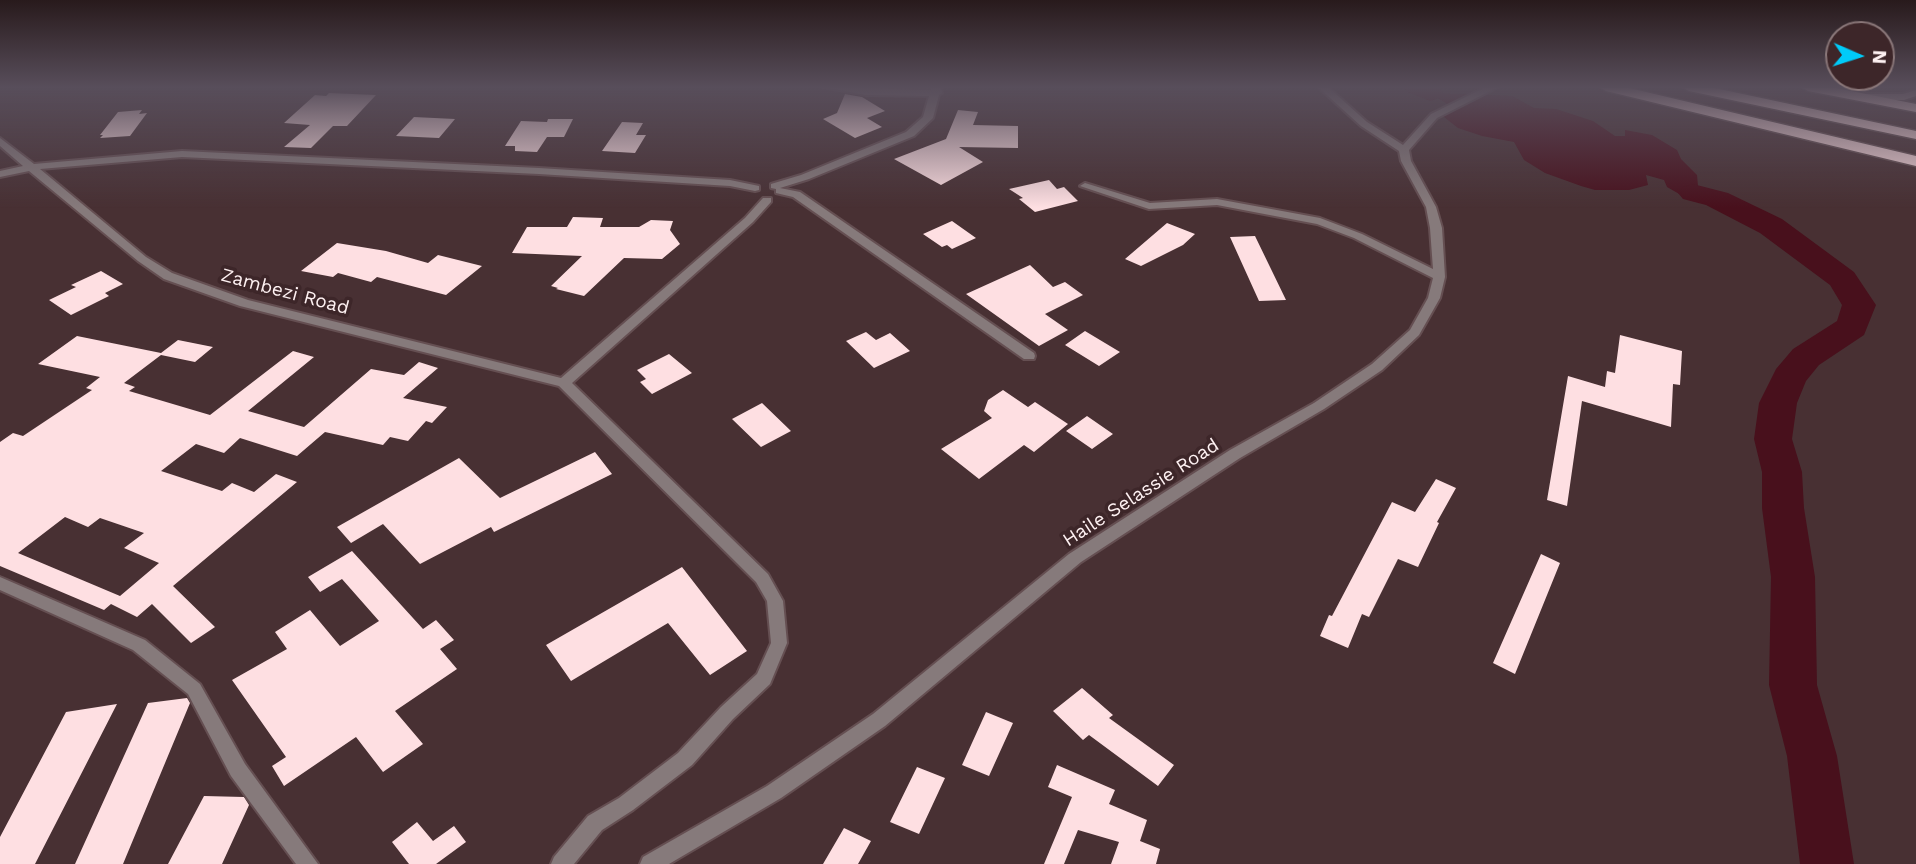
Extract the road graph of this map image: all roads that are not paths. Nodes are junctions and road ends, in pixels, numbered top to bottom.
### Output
1 (918, 127) edge
2 (1369, 127) edge
3 (1424, 127) edge
4 (1775, 127) edge
5 (1880, 127) edge
6 (1916, 135) edge
7 (0, 141) edge
8 (1404, 150) junction
9 (1916, 161) edge
10 (31, 167) junction
11 (0, 174) edge
12 (1085, 186) dead end
13 (769, 191) junction
14 (1439, 276) junction
15 (1029, 356) dead end
16 (564, 383) junction
17 (0, 583) edge
18 (308, 864) edge
19 (561, 864) edge
20 (650, 864) edge

1 - 13 street
2 - 8 street
3 - 8 street
4 - 9 highway
5 - 6 highway
7 - 10 street, Zambezi Road
8 - 14 street, Haile Selassie Road
10 - 11 street
10 - 13 street
10 - 16 street, Zambezi Road
12 - 14 street
13 - 15 street
13 - 16 street
14 - 20 street, Haile Selassie Road
16 - 19 street
17 - 18 street

